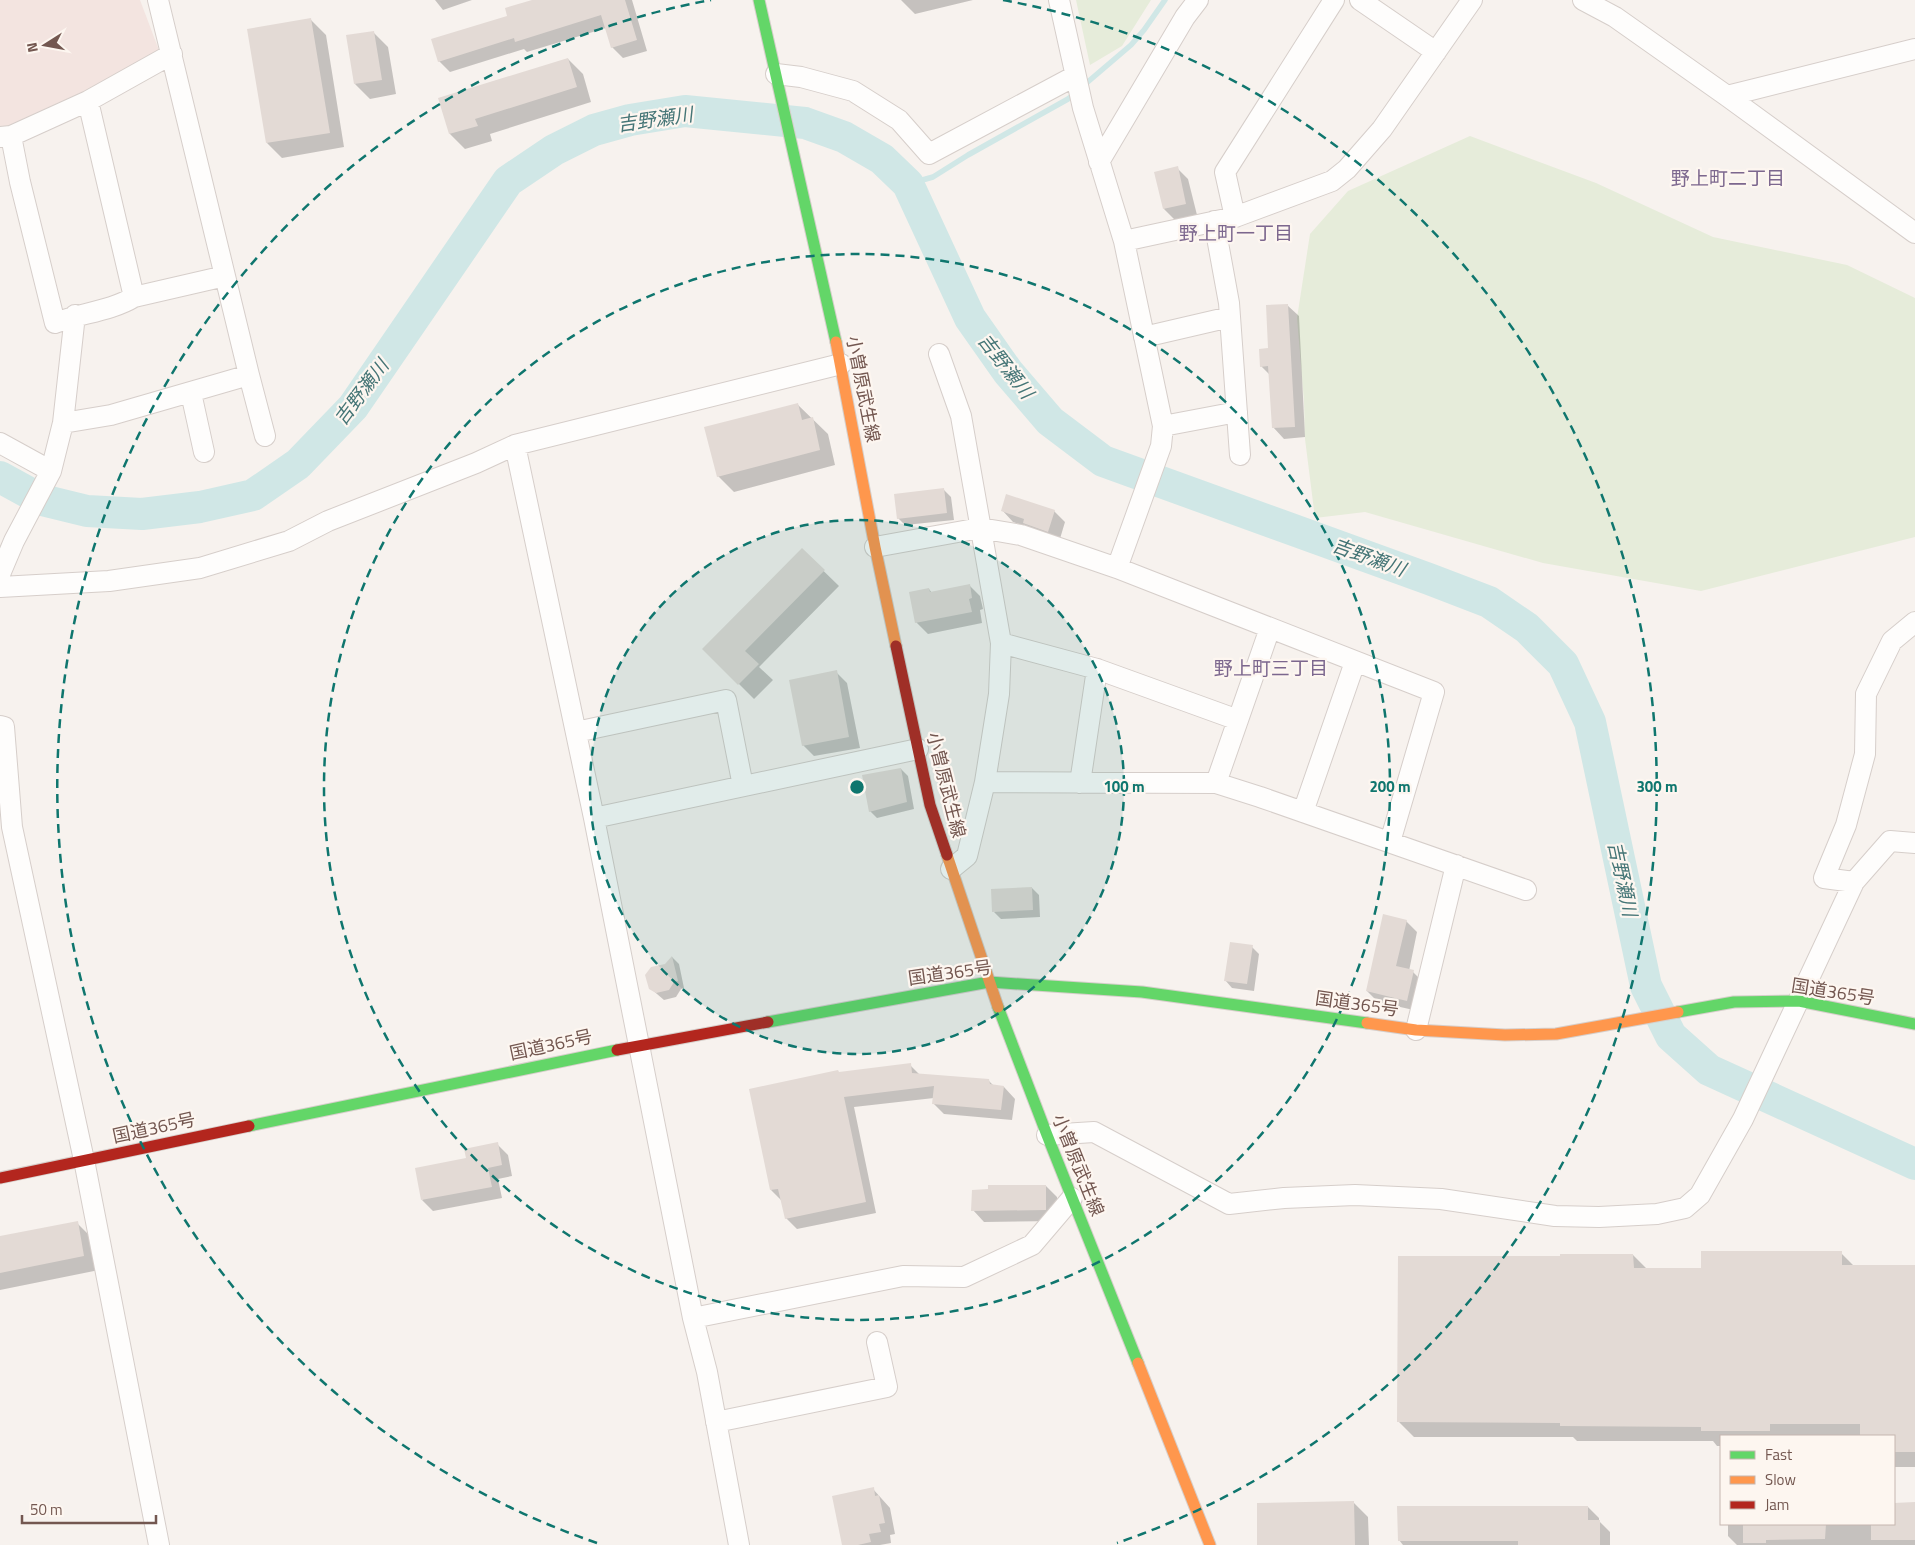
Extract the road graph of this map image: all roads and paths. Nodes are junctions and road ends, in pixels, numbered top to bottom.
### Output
1 (158, 0) edge
2 (759, 0) edge
3 (1059, 0) edge
4 (1198, 0) edge
5 (1334, 0) edge
6 (1360, 0) edge
7 (1472, 0) edge
8 (1583, 0) edge
9 (1915, 49) edge
10 (1436, 52) junction
11 (172, 54) junction
12 (1076, 76) junction
13 (777, 79) junction
14 (1726, 96) junction
15 (88, 101) junction
16 (5, 136) edge
17 (1099, 162) junction
18 (1235, 217) junction
19 (1214, 221) junction
20 (1915, 233) edge
21 (1124, 241) junction
22 (225, 276) junction
23 (134, 297) junction
24 (75, 315) junction
25 (1230, 317) junction
26 (1144, 337) junction
27 (939, 354) dead end
28 (841, 364) junction
29 (249, 374) junction
30 (191, 393) junction
31 (1237, 412) junction
32 (63, 423) junction
33 (265, 436) dead end
34 (1162, 436) junction
35 (0, 443) edge
36 (515, 445) junction
37 (204, 452) dead end
38 (1240, 455) dead end
39 (51, 471) junction
40 (980, 528) junction
41 (875, 546) junction
42 (1117, 568) junction
43 (0, 574) edge
44 (0, 587) edge
45 (1915, 622) edge
46 (1270, 628) junction
47 (1000, 643) junction
48 (1355, 662) junction
49 (1097, 669) junction
50 (1238, 720) junction
51 (0, 726) edge
52 (576, 732) junction
53 (918, 749) junction
54 (985, 782) junction
55 (1080, 783) junction
56 (1216, 783) junction
57 (743, 786) junction
58 (1303, 812) junction
59 (594, 818) junction
60 (1390, 842) junction
61 (1915, 843) edge
62 (1456, 865) junction
63 (951, 869) junction
64 (1854, 882) junction
65 (1526, 890) dead end
66 (989, 982) junction
67 (1799, 1002) junction
68 (1915, 1024) edge
69 (1416, 1030) junction
70 (640, 1045) junction
71 (1047, 1135) junction
72 (84, 1160) junction
73 (0, 1178) edge
74 (1072, 1198) junction
75 (693, 1318) junction
76 (877, 1342) dead end
77 (716, 1422) junction
78 (159, 1545) edge
79 (739, 1545) edge
80 (1210, 1545) edge

1 - 11 street
2 - 13 main road, 小曽原武生線
3 - 12 street
4 - 17 street
5 - 18 street
6 - 10 street
7 - 10 street
8 - 14 street
9 - 14 street
10 - 18 street
11 - 15 street
11 - 22 street
12 - 13 street
12 - 17 street
13 - 28 main road, 小曽原武生線
14 - 20 street
15 - 16 street
15 - 23 street
16 - 24 street
17 - 21 street
18 - 19 street
19 - 21 street
19 - 25 street
21 - 26 street
22 - 23 street
22 - 29 street
23 - 24 street
24 - 32 street
25 - 26 street
25 - 31 street
26 - 34 street
27 - 40 street
28 - 36 street
28 - 41 main road, 小曽原武生線
29 - 30 street
29 - 33 street
30 - 32 street
30 - 37 street
31 - 34 street
31 - 38 street
32 - 39 street
34 - 42 street
35 - 39 street
36 - 44 street
36 - 52 street
39 - 43 street
40 - 41 street
40 - 42 street
40 - 47 street
41 - 53 main road, 小曽原武生線
42 - 46 street
45 - 64 street
46 - 48 street
46 - 50 street
47 - 49 street
47 - 54 street
48 - 58 street
48 - 60 street
49 - 50 street
49 - 55 street
50 - 56 street
51 - 72 street
52 - 57 street
52 - 59 street
53 - 57 street
53 - 63 main road, 小曽原武生線
54 - 55 street
54 - 63 street
55 - 56 street
56 - 58 street
57 - 59 street
58 - 60 street
59 - 70 street
60 - 62 street
61 - 64 street
62 - 65 street
62 - 69 street
63 - 66 main road, 小曽原武生線
64 - 67 street
66 - 69 main road, 国道365号
66 - 70 main road, 国道365号
66 - 71 main road, 小曽原武生線
67 - 68 main road, 国道365号
67 - 69 main road, 国道365号
67 - 71 street
70 - 72 main road, 国道365号
70 - 75 street
71 - 74 main road, 小曽原武生線
72 - 73 main road, 国道365号
72 - 78 street
74 - 75 street
74 - 80 main road, 小曽原武生線
75 - 77 street
76 - 77 street
77 - 79 street

